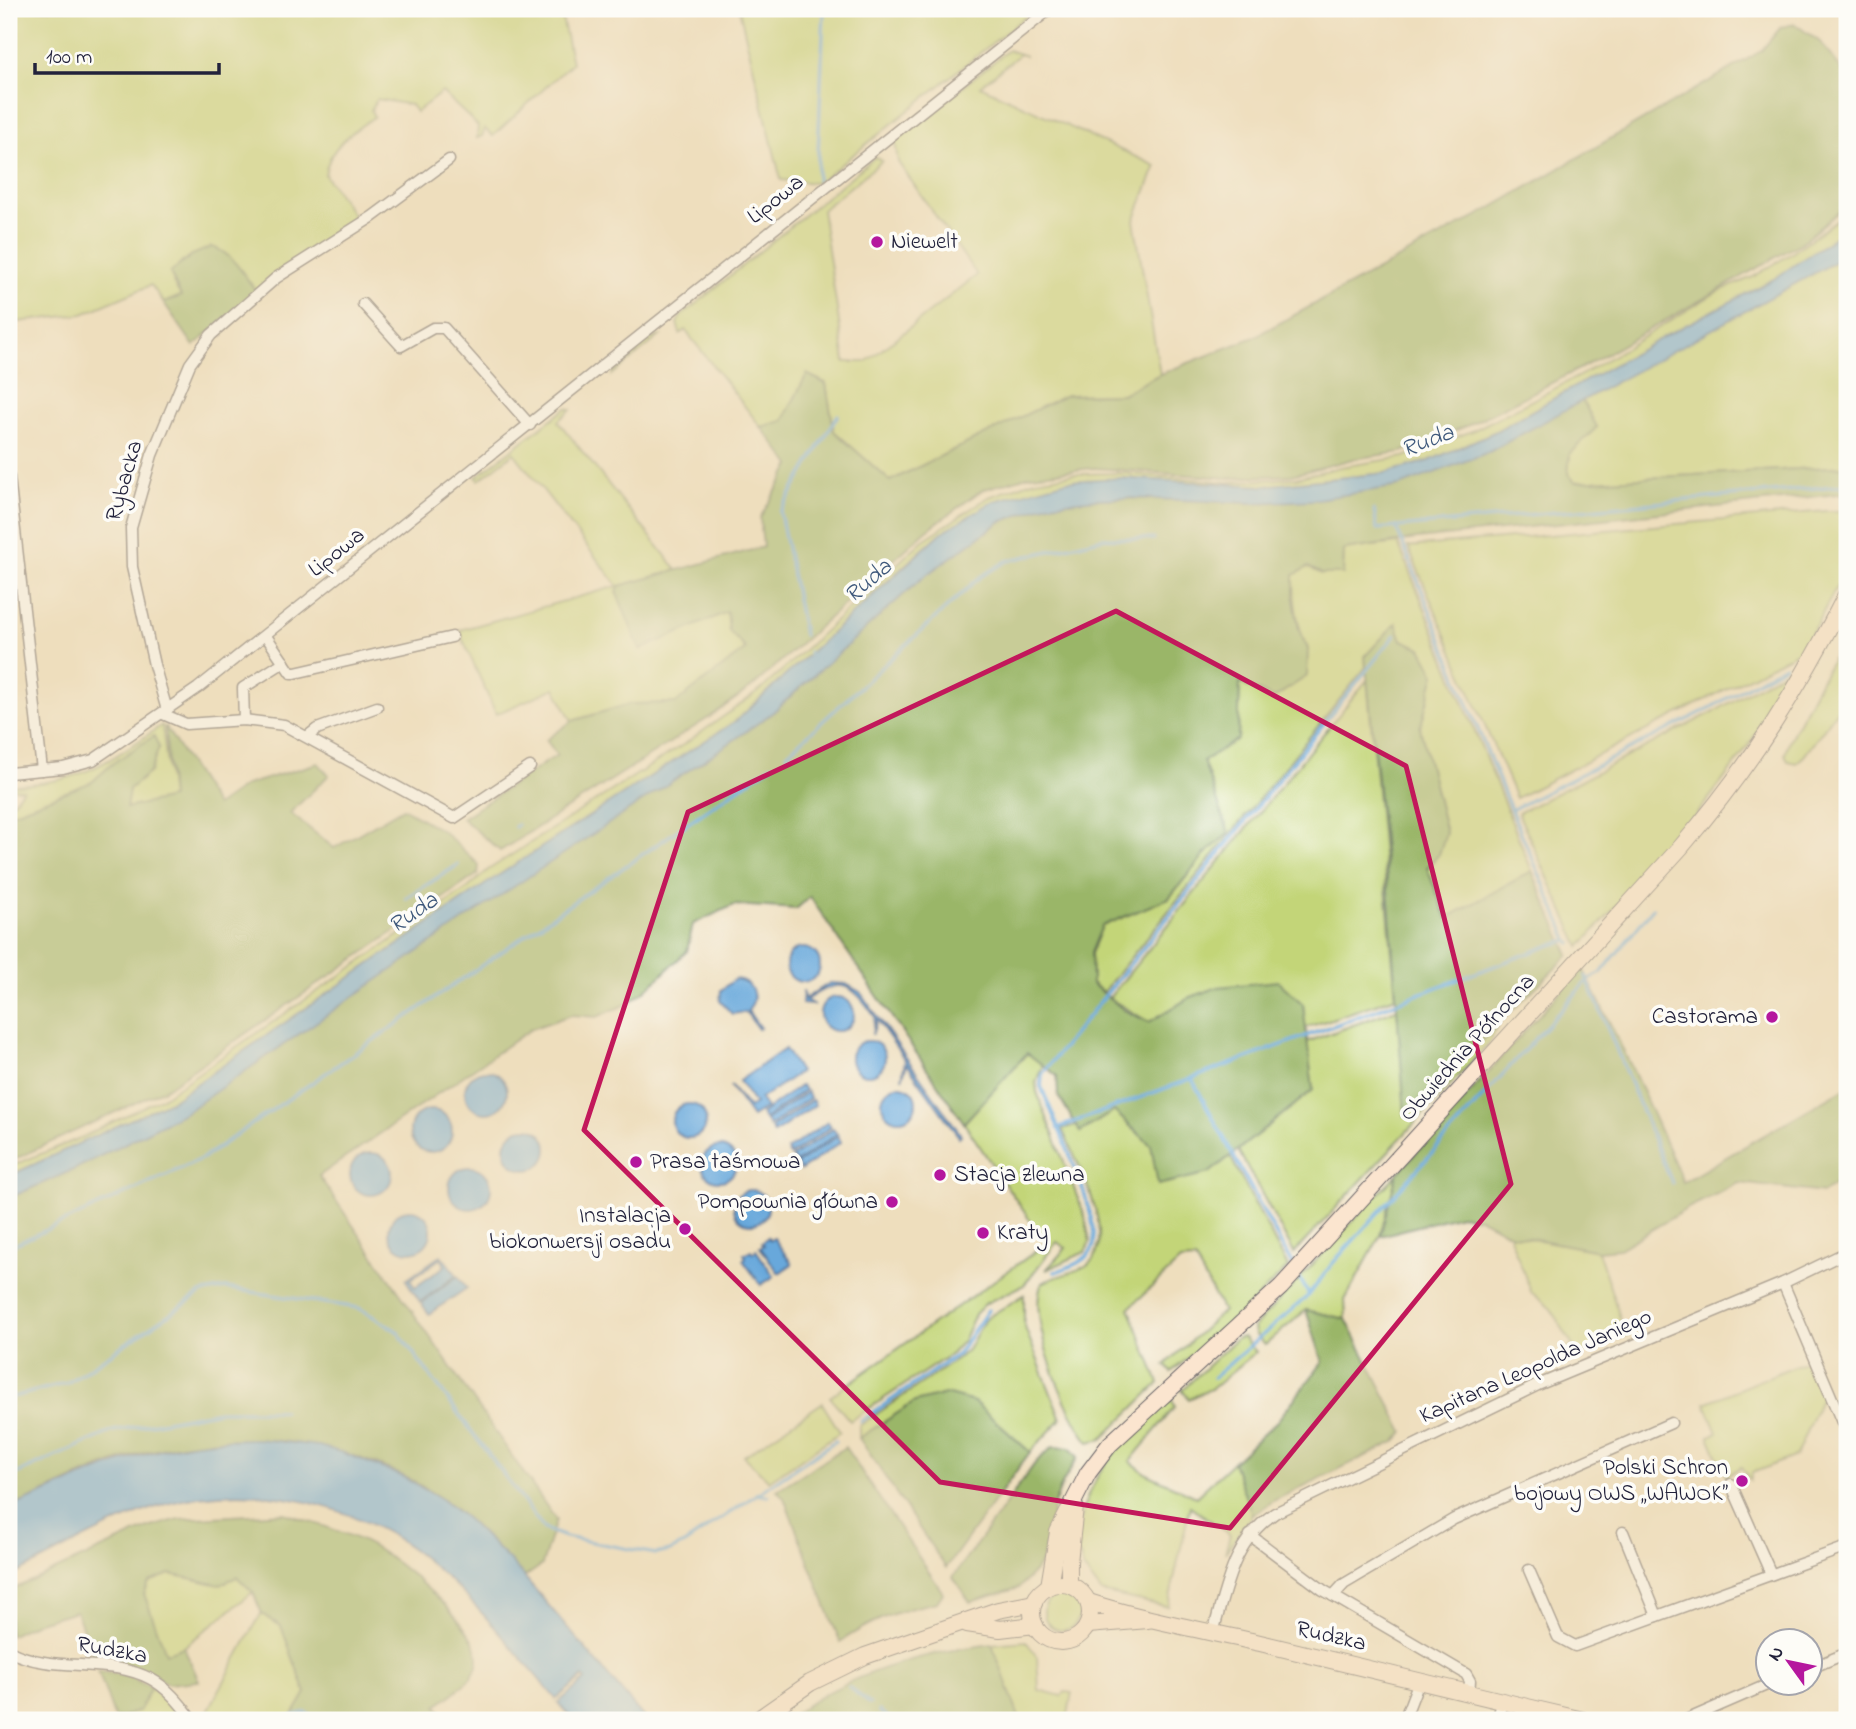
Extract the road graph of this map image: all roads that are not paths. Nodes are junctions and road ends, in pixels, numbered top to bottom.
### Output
1 (1050, 9) edge
2 (449, 160) dead end
3 (363, 304) dead end
4 (530, 425) junction
5 (9, 477) edge
6 (1847, 593) edge
7 (266, 636) junction
8 (452, 637) dead end
9 (284, 662) junction
10 (377, 707) dead end
11 (165, 712) junction
12 (244, 720) junction
13 (308, 736) junction
14 (530, 767) dead end
15 (42, 771) junction
16 (9, 773) edge
17 (1847, 1252) edge
18 (1783, 1283) junction
19 (1671, 1423) dead end
20 (1847, 1434) edge
21 (1731, 1484) dead end
22 (1076, 1496) junction
23 (1623, 1532) dead end
24 (1250, 1535) junction
25 (1847, 1547) edge
26 (1529, 1570) dead end
27 (1771, 1574) junction
28 (1069, 1584) junction
29 (1049, 1586) junction
30 (1333, 1596) junction
31 (1088, 1602) junction
32 (1034, 1603) junction
33 (1657, 1616) junction
34 (1148, 1620) junction
35 (965, 1624) junction
36 (1035, 1625) junction
37 (1088, 1625) junction
38 (1213, 1633) junction
39 (9, 1651) edge
40 (1847, 1653) edge
41 (1825, 1662) edge
42 (1419, 1681) junction
43 (1755, 1690) edge
44 (1469, 1693) junction
45 (1503, 1701) junction
46 (193, 1720) edge
47 (757, 1720) edge
48 (1404, 1720) edge
49 (1497, 1720) edge
50 (1583, 1720) edge
51 (1686, 1720) edge

1 - 4 street, Lipowa
2 - 11 street, Rybacka
3 - 4 street
4 - 7 street, Lipowa
5 - 15 street
6 - 22 main road, Obwiednia Północna
7 - 9 street
7 - 11 street, Lipowa
8 - 9 street
9 - 12 street
10 - 13 street
11 - 12 street
11 - 15 street
12 - 13 street
13 - 14 street
15 - 16 street
17 - 18 street, Kapitana Leopolda Janiego
18 - 20 street
18 - 24 street, Kapitana Leopolda Janiego
19 - 30 street
21 - 27 street
22 - 28 main road, Obwiednia Północna
22 - 29 main road, Obwiednia Północna
23 - 33 street
24 - 30 street
24 - 38 street, Kapitana Leopolda Janiego
25 - 27 street
26 - 33 street
27 - 33 street
28 - 29 main road
28 - 31 main road
29 - 32 main road
30 - 44 street
31 - 34 main road, Rudzka
31 - 37 main road
32 - 35 main road
32 - 36 main road
34 - 37 main road, Rudzka
34 - 38 main road, Rudzka
35 - 36 main road
35 - 47 main road
36 - 37 main road
38 - 42 main road, Rudzka
39 - 46 street, Rudzka
40 - 41 street
42 - 44 main road, Rudzka
42 - 48 street
43 - 51 street
44 - 45 main road, Rudzka
45 - 49 street
45 - 50 main road, Rudzka

